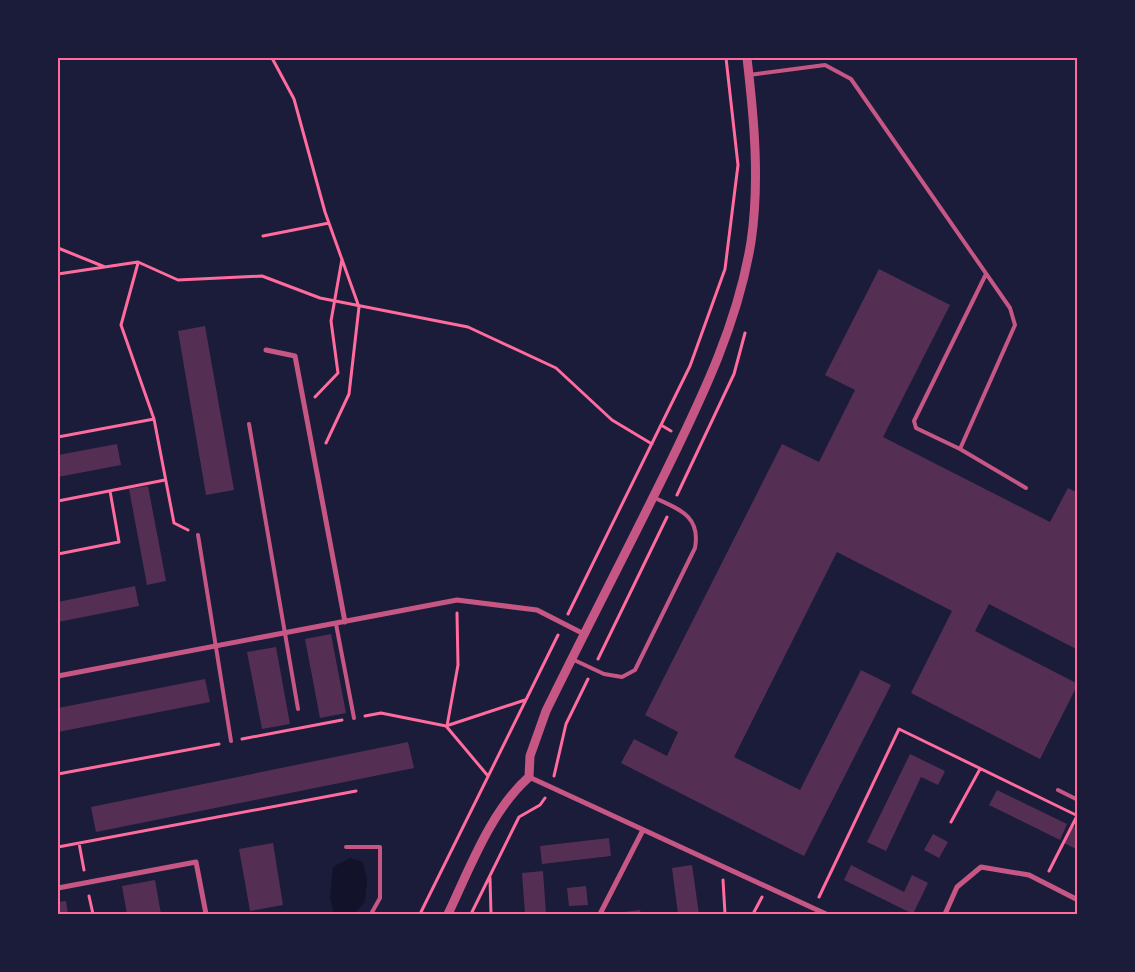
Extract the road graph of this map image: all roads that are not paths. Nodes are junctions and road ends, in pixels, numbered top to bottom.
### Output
1 (747, 58) edge
2 (749, 75) junction
3 (986, 274) junction
4 (266, 350) dead end
5 (249, 424) dead end
6 (960, 449) junction
7 (1026, 488) dead end
8 (653, 498) junction
9 (198, 535) road end
10 (345, 622) junction
11 (336, 624) junction
12 (285, 634) junction
13 (584, 634) junction
14 (216, 646) junction
15 (572, 659) junction
16 (58, 676) edge
17 (298, 709) dead end
18 (354, 718) road end
19 (231, 741) road end
20 (529, 777) junction
21 (1058, 790) dead end
22 (1078, 800) edge
23 (643, 830) junction
24 (346, 846) dead end
25 (58, 888) edge
26 (1078, 900) edge
27 (206, 914) edge
28 (371, 914) edge
29 (448, 914) edge
30 (600, 914) edge
31 (826, 914) edge
32 (945, 914) edge

1 - 2 street
2 - 3 lane
2 - 8 street
3 - 6 lane
3 - 6 lane
4 - 10 street
5 - 12 lane
6 - 7 lane
8 - 13 street
8 - 15 lane
9 - 14 lane
10 - 11 street
10 - 13 street
11 - 12 street
11 - 18 lane
12 - 14 street
12 - 17 lane
13 - 15 street
14 - 16 street
14 - 19 lane
15 - 20 street
20 - 23 street
20 - 29 street
21 - 22 lane
23 - 30 street
23 - 31 street
24 - 28 lane
25 - 27 street
26 - 32 street

